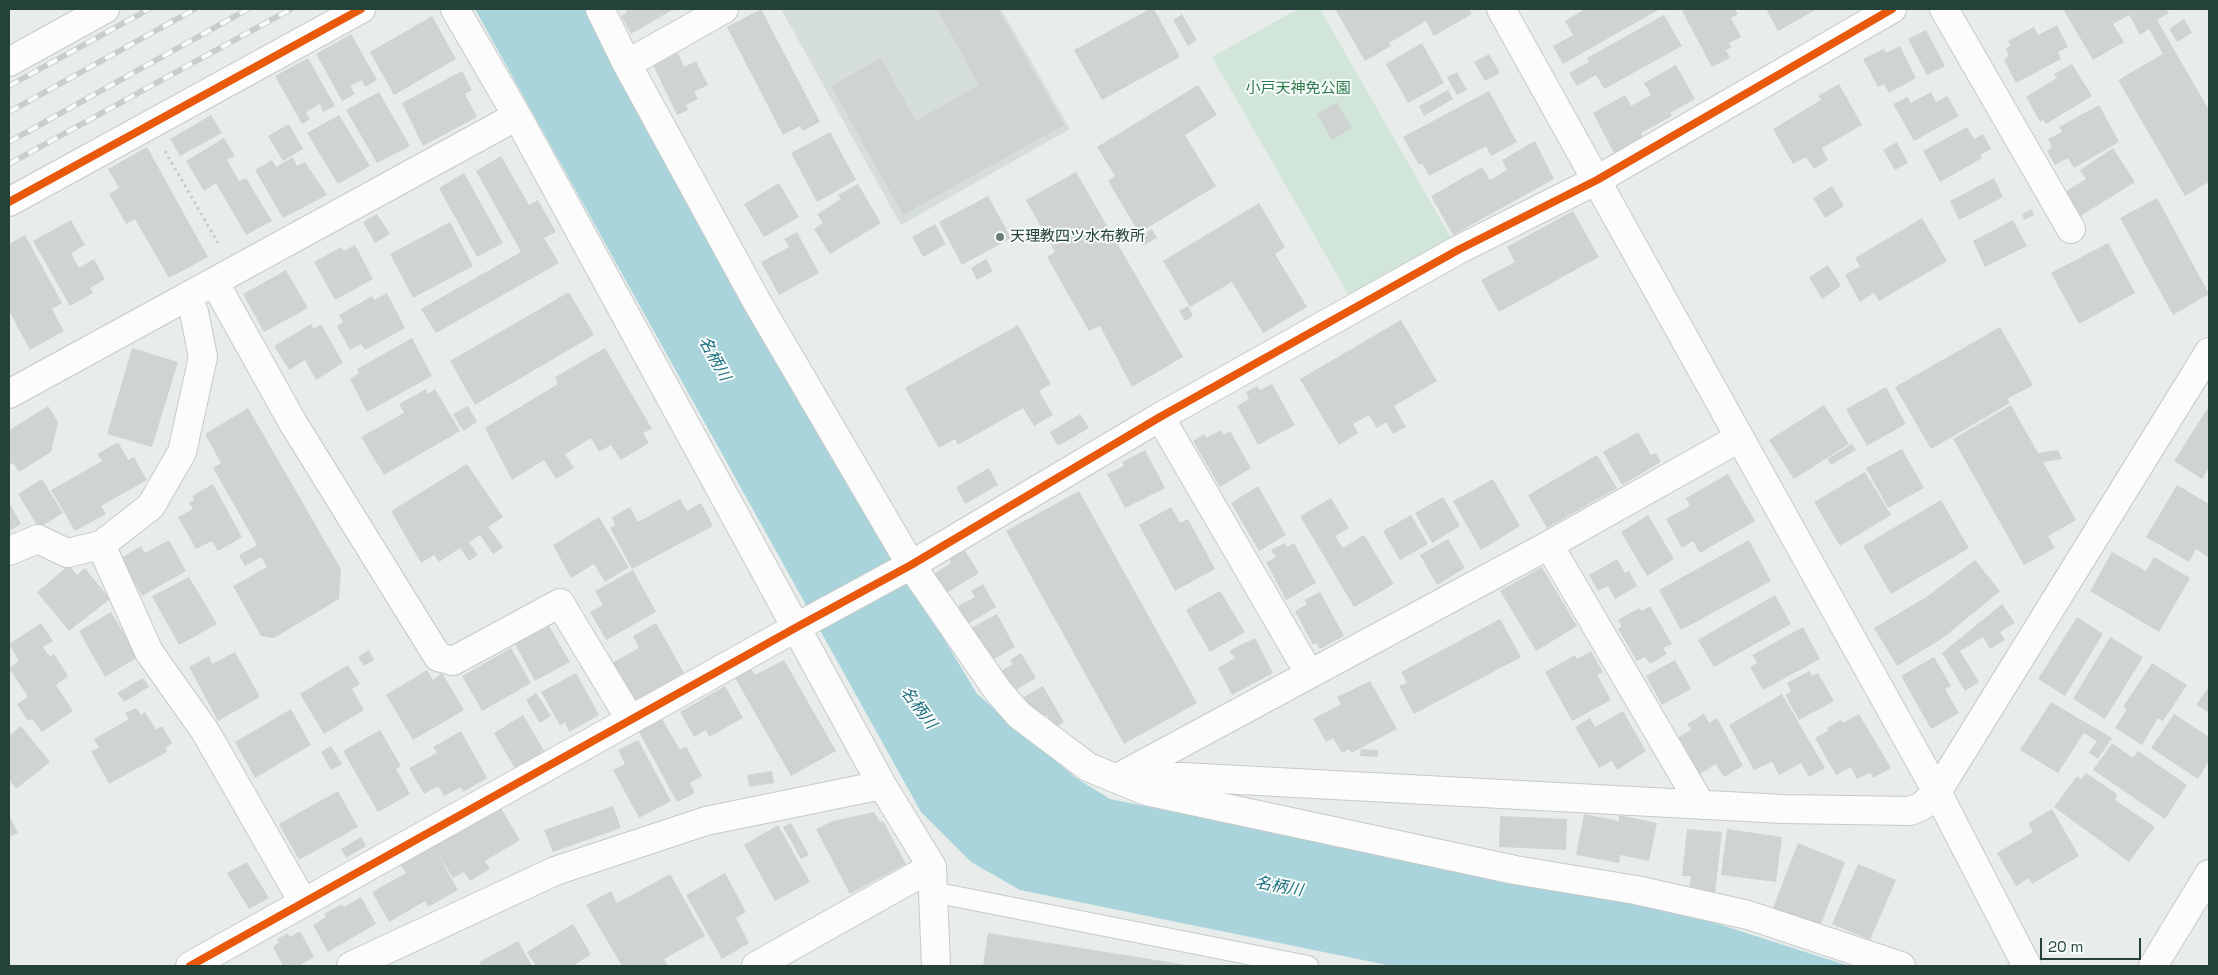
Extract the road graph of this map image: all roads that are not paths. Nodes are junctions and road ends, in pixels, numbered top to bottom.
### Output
1 (105, 9) edge
2 (361, 9) edge
3 (455, 9) edge
4 (600, 9) edge
5 (724, 9) edge
6 (1501, 9) edge
7 (1892, 9) edge
8 (1944, 9) edge
9 (9, 62) edge
10 (627, 64) junction
11 (517, 116) junction
12 (1597, 180) junction
13 (9, 202) edge
14 (2071, 229) dead end
15 (225, 277) junction
16 (186, 297) junction
17 (2209, 352) edge
18 (9, 394) edge
19 (1160, 418) junction
20 (1739, 438) junction
21 (101, 545) junction
22 (1549, 545) junction
23 (9, 551) edge
24 (911, 565) junction
25 (797, 627) junction
26 (1308, 673) junction
27 (630, 719) junction
28 (1114, 779) junction
29 (882, 785) junction
30 (1937, 792) junction
31 (1702, 805) junction
32 (2209, 875) edge
33 (932, 880) junction
34 (303, 902) junction
35 (190, 966) edge
36 (351, 966) edge
37 (756, 966) edge
38 (936, 966) edge
39 (1308, 966) edge
40 (1901, 966) edge
41 (2027, 966) edge
42 (2153, 966) edge

1 - 9 street
2 - 13 street
3 - 11 street
4 - 10 street
5 - 10 street
6 - 12 street
7 - 12 street
8 - 14 street
10 - 24 street
11 - 15 street
11 - 25 street
12 - 19 street
12 - 20 street
15 - 16 street
15 - 27 street
16 - 18 street
16 - 21 street
17 - 30 street
19 - 24 street
19 - 26 street
20 - 22 street
20 - 30 street
21 - 23 street
21 - 34 street
22 - 26 street
22 - 31 street
24 - 25 street
24 - 28 street
25 - 27 street
25 - 29 street
26 - 28 street
27 - 34 street
28 - 31 street
28 - 40 street
29 - 33 street
29 - 36 street
30 - 31 street
30 - 41 street
32 - 42 street
33 - 37 street
33 - 38 street
33 - 39 lane
34 - 35 street

